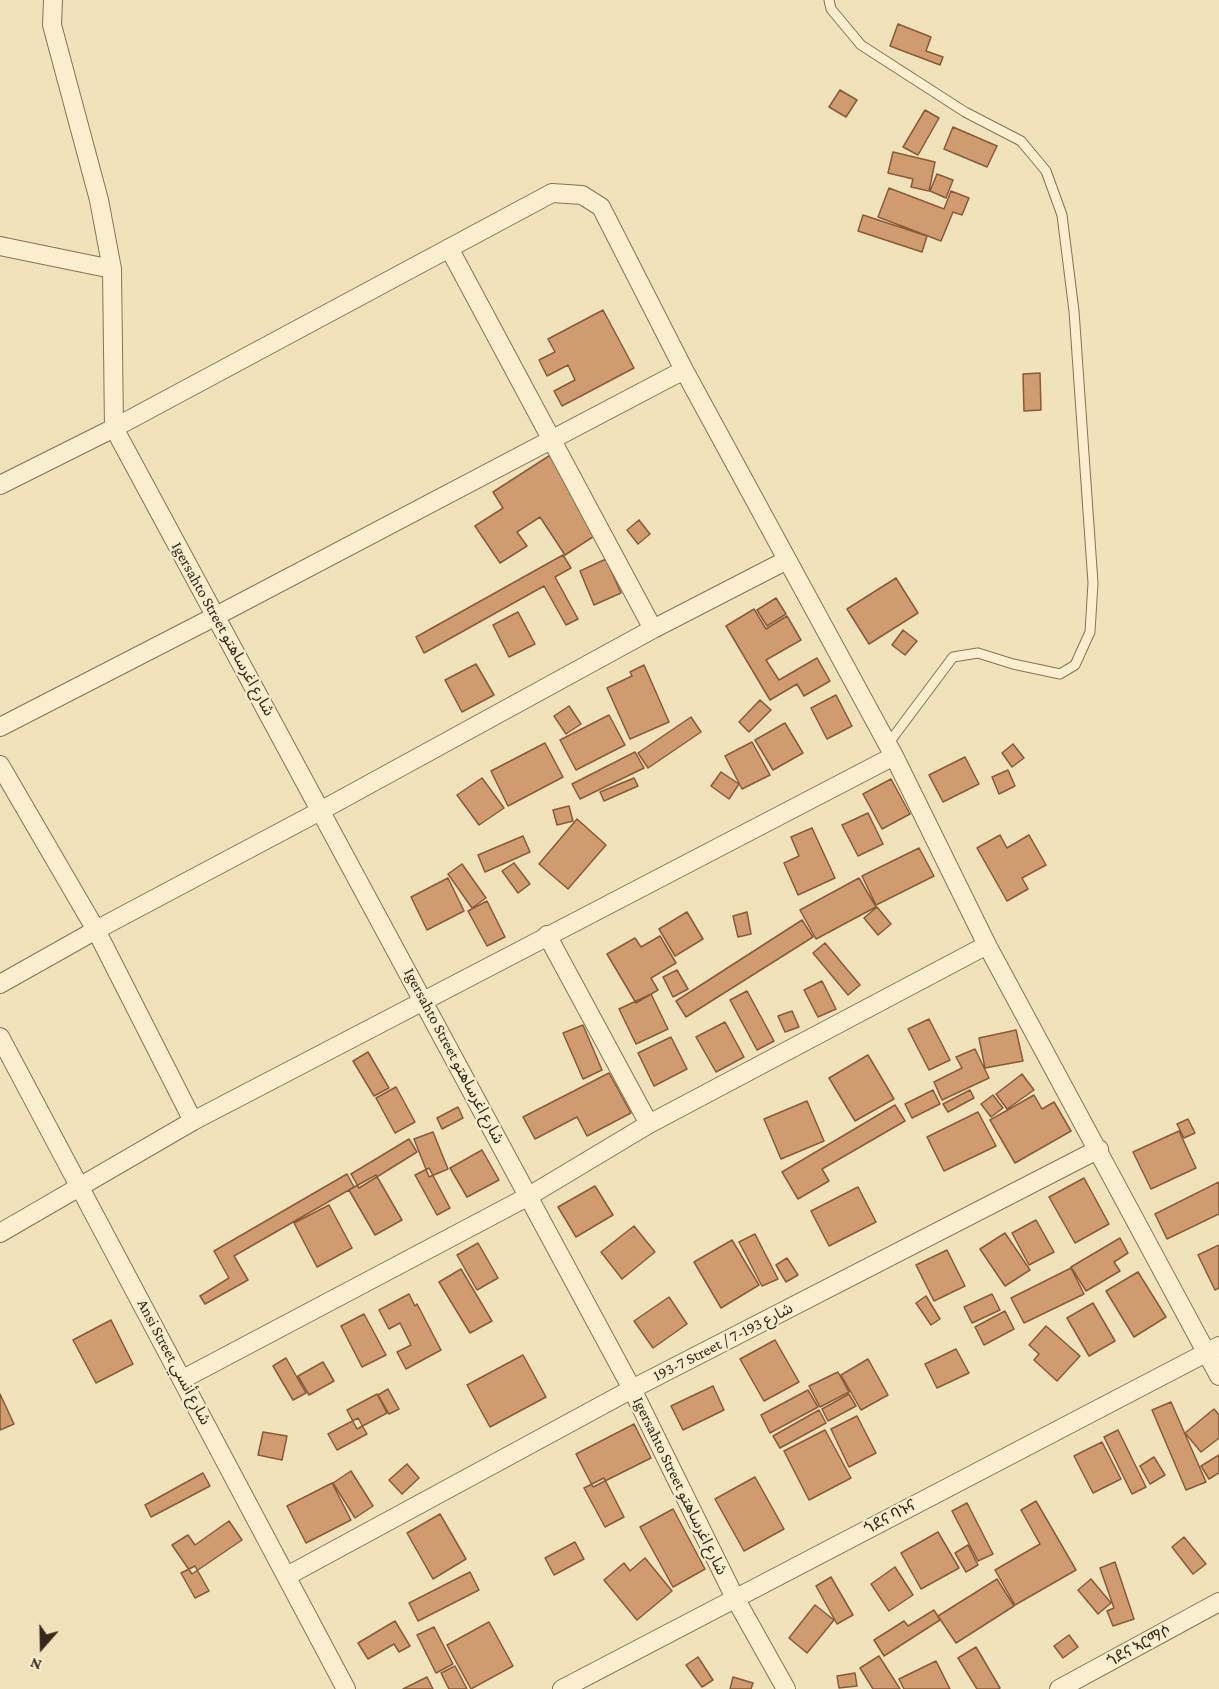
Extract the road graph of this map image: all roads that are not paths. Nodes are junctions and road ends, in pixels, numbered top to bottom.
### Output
1 (53, 0) edge
2 (829, 0) edge
3 (0, 246) edge
4 (449, 248) junction
5 (112, 269) junction
6 (684, 370) junction
7 (114, 428) junction
8 (552, 439) junction
9 (0, 485) edge
10 (787, 560) junction
11 (216, 616) junction
12 (653, 630) junction
13 (0, 727) edge
14 (891, 750) junction
15 (0, 765) edge
16 (322, 810) junction
17 (96, 930) junction
18 (547, 935) junction
19 (987, 945) junction
20 (0, 984) edge
21 (423, 999) junction
22 (0, 1037) edge
23 (193, 1121) junction
24 (649, 1124) junction
25 (1099, 1149) junction
26 (80, 1185) junction
27 (529, 1196) junction
28 (0, 1233) edge
29 (1213, 1349) edge
30 (1219, 1376) edge
31 (183, 1379) junction
32 (632, 1389) junction
33 (287, 1576) junction
34 (735, 1598) junction
35 (1219, 1602) edge
36 (346, 1689) edge
37 (562, 1689) edge
38 (786, 1689) edge
39 (1059, 1689) edge

1 - 5 street
2 - 14 lane
3 - 5 street
4 - 6 street
4 - 7 street
4 - 8 street
5 - 7 street
6 - 8 street
6 - 10 street
7 - 9 street
7 - 11 street, Igersahto Street شارع اغرساهتو
8 - 11 street
8 - 12 street
10 - 12 street
10 - 14 street
11 - 13 street
11 - 16 street, Igersahto Street شارع اغرساهتو
12 - 16 street
14 - 18 street
14 - 19 street
15 - 17 street
16 - 17 street
16 - 21 street, Igersahto Street شارع اغرساهتو
17 - 20 street
17 - 23 street
18 - 21 street
18 - 24 street
19 - 24 street
19 - 25 street
21 - 23 street
21 - 27 street, Igersahto Street شارع اغرساهتو
22 - 26 street, Ansi Street شارع أنسي
23 - 26 street
24 - 27 street
25 - 29 street
25 - 32 street, 193-7 Street / شارع 193-7
26 - 28 street
26 - 31 street, Ansi Street شارع أنسي
27 - 31 street
27 - 32 street, Igersahto Street شارع اغرساهتو
29 - 30 street
29 - 34 street, ጎደና ባኑና
31 - 33 street, Ansi Street شارع أنسي
32 - 33 street, 193-7 Street / شارع 193-7
32 - 34 street, Igersahto Street شارع اغرساهتو
33 - 36 street, Ansi Street شارع أنسي
34 - 37 street, ጎደና ባኑና
34 - 38 street, Igersahto Street شارع اغرساهتو
35 - 39 street, ጎደና ኣርማሶ

